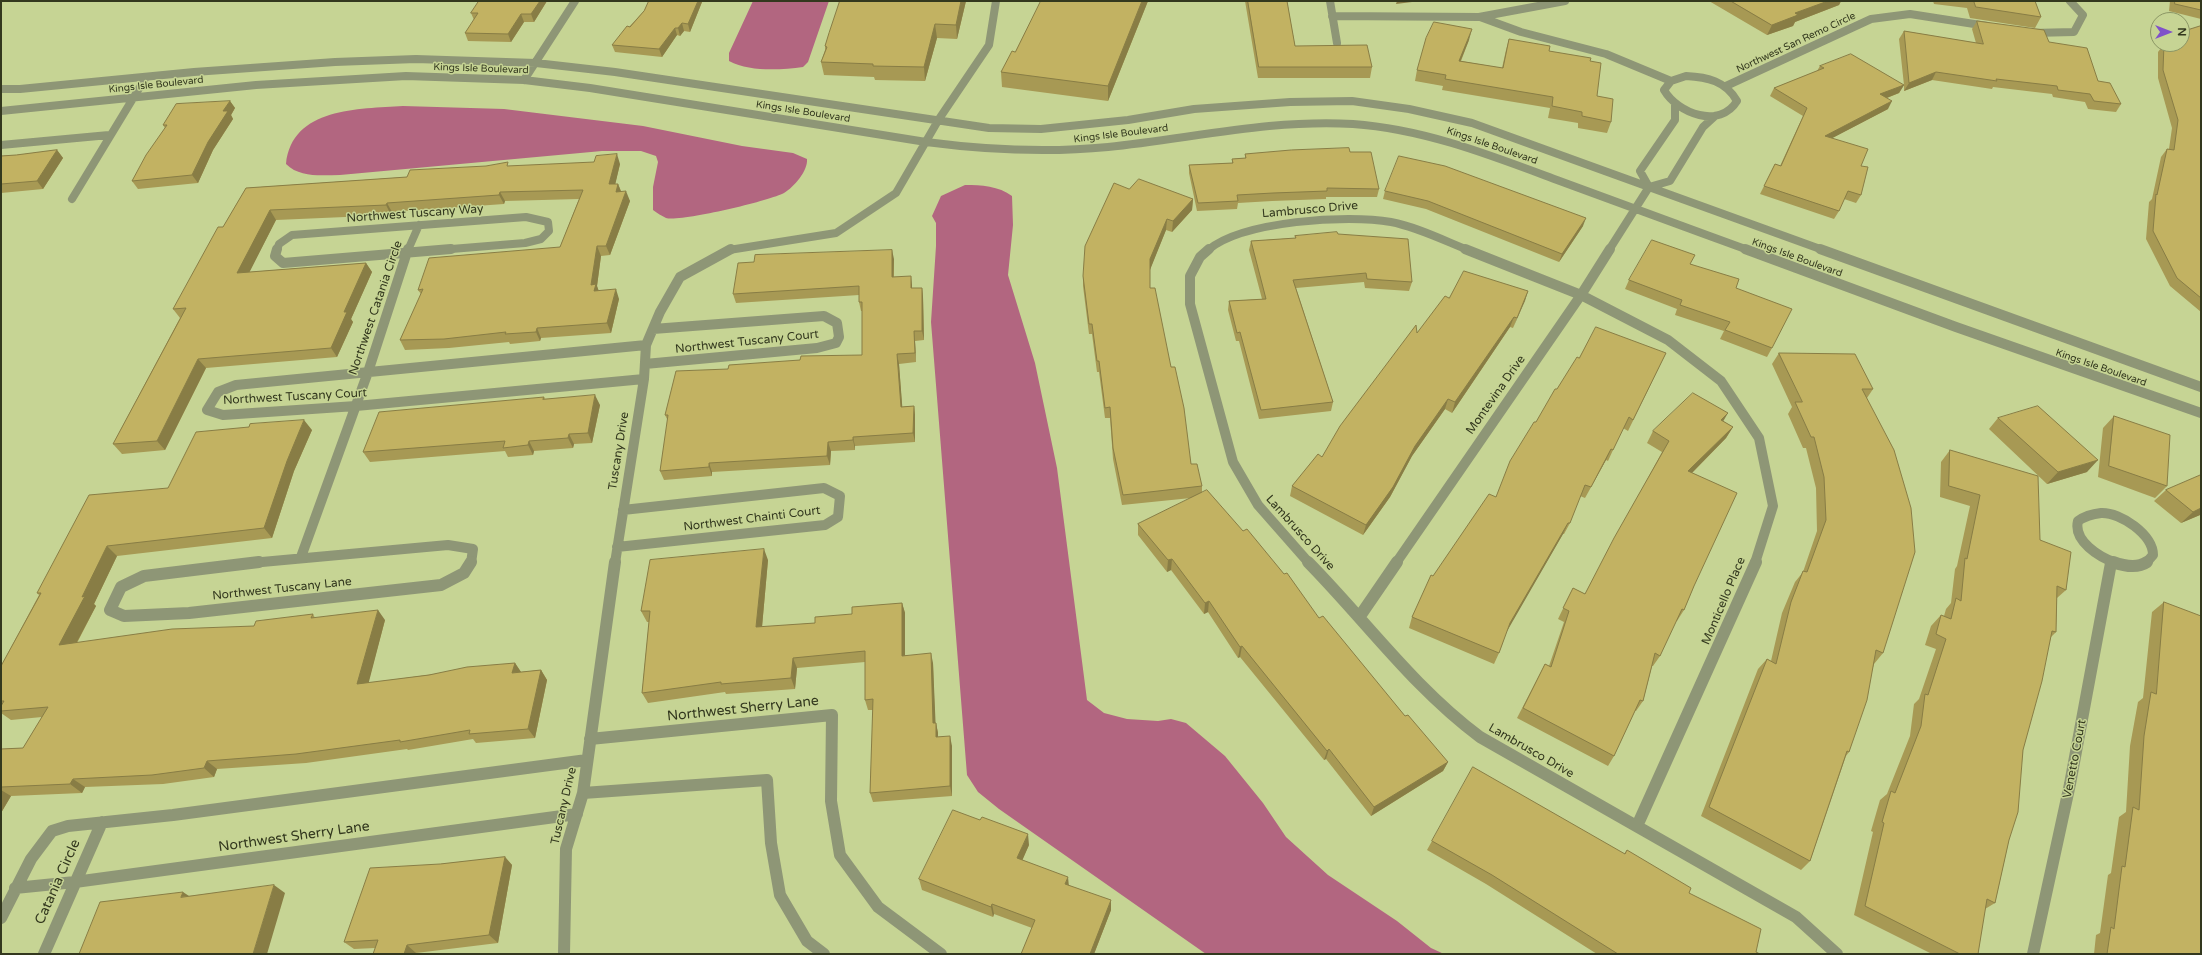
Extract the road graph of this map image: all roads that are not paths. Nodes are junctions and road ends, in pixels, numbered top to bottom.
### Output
1 (575, 1) edge
2 (996, 1) edge
3 (1330, 1) edge
4 (1565, 1) edge
5 (2070, 1) edge
6 (1332, 16) junction
7 (1479, 17) junction
8 (1996, 27) edge
9 (2027, 32) edge
10 (1337, 43) dead end
11 (536, 63) junction
12 (146, 77) junction
13 (524, 80) junction
14 (1671, 81) junction
15 (1726, 86) junction
16 (1, 89) edge
17 (133, 98) junction
18 (1675, 105) junction
19 (1, 111) edge
20 (1715, 116) junction
21 (939, 120) junction
22 (109, 135) junction
23 (926, 142) junction
24 (1, 145) edge
25 (1650, 187) junction
26 (72, 198) dead end
27 (1636, 209) junction
28 (419, 225) junction
29 (407, 252) junction
30 (1581, 295) junction
31 (653, 329) junction
32 (646, 345) junction
33 (645, 364) junction
34 (368, 372) junction
35 (644, 379) junction
36 (2201, 386) edge
37 (356, 406) junction
38 (2201, 413) edge
39 (623, 510) junction
40 (617, 547) junction
41 (301, 557) junction
42 (2111, 563) junction
43 (1360, 616) junction
44 (590, 739) junction
45 (587, 760) junction
46 (583, 793) junction
47 (576, 814) junction
48 (102, 822) junction
49 (1637, 826) junction
50 (75, 882) junction
51 (15, 888) junction
52 (1, 918) edge
53 (44, 954) edge
54 (564, 954) edge
55 (824, 954) edge
56 (941, 954) edge
57 (1837, 954) edge
58 (2033, 954) edge

1 - 11 street
2 - 21 street, Tuscany Drive
3 - 6 street
4 - 7 street
5 - 9 street
6 - 7 street
6 - 10 street
7 - 14 street
8 - 15 street, Northwest San Remo Circle
11 - 12 street, Kings Isle Boulevard
11 - 13 street
11 - 21 street, Kings Isle Boulevard
12 - 16 street, Kings Isle Boulevard
12 - 17 street
13 - 17 street, Kings Isle Boulevard
13 - 23 street, Kings Isle Boulevard
14 - 15 street
14 - 18 street
15 - 20 street
17 - 19 street, Kings Isle Boulevard
17 - 22 street
18 - 20 street
18 - 25 street
20 - 25 street
21 - 23 street, Tuscany Drive
21 - 25 street, Kings Isle Boulevard
22 - 24 street
22 - 26 street
23 - 27 street, Kings Isle Boulevard
23 - 31 street, Tuscany Drive
25 - 27 street, Montevina Drive
25 - 36 street, Kings Isle Boulevard
27 - 30 street, Montevina Drive
27 - 38 street, Kings Isle Boulevard
28 - 29 street, Northwest Catania Circle
28 - 29 street, Northwest Tuscany Way
28 - 29 street, Northwest Tuscany Way
29 - 34 street, Northwest Catania Circle
30 - 43 street, Montevina Drive
30 - 43 street, Lambrusco Drive
30 - 49 street, Monticello Place
31 - 32 street, Tuscany Drive
31 - 33 street, Northwest Tuscany Court
32 - 33 street, Tuscany Drive
32 - 34 street, Northwest Tuscany Court
33 - 35 street, Tuscany Drive
34 - 37 street, Northwest Catania Circle
34 - 37 street, Northwest Tuscany Court
35 - 37 street, Northwest Tuscany Court
35 - 39 street, Tuscany Drive
37 - 41 street, Northwest Catania Circle
39 - 40 street, Tuscany Drive
39 - 40 street, Northwest Chainti Court
40 - 44 street, Tuscany Drive
41 - 41 street, Northwest Tuscany Lane
42 - 42 street
42 - 58 street, Venetto Court
43 - 49 street, Lambrusco Drive
44 - 45 street, Tuscany Drive
44 - 56 street, Northwest Sherry Lane
45 - 46 street, Tuscany Drive
45 - 48 street
46 - 47 street, Tuscany Drive
46 - 55 street
47 - 50 street, Northwest Sherry Lane
47 - 54 street, Tuscany Drive
48 - 50 street, Catania Circle
48 - 51 street, Catania Circle
49 - 57 street, Lambrusco Drive
50 - 51 street, Northwest Sherry Lane
50 - 53 street, Catania Circle
51 - 52 street, Catania Circle

